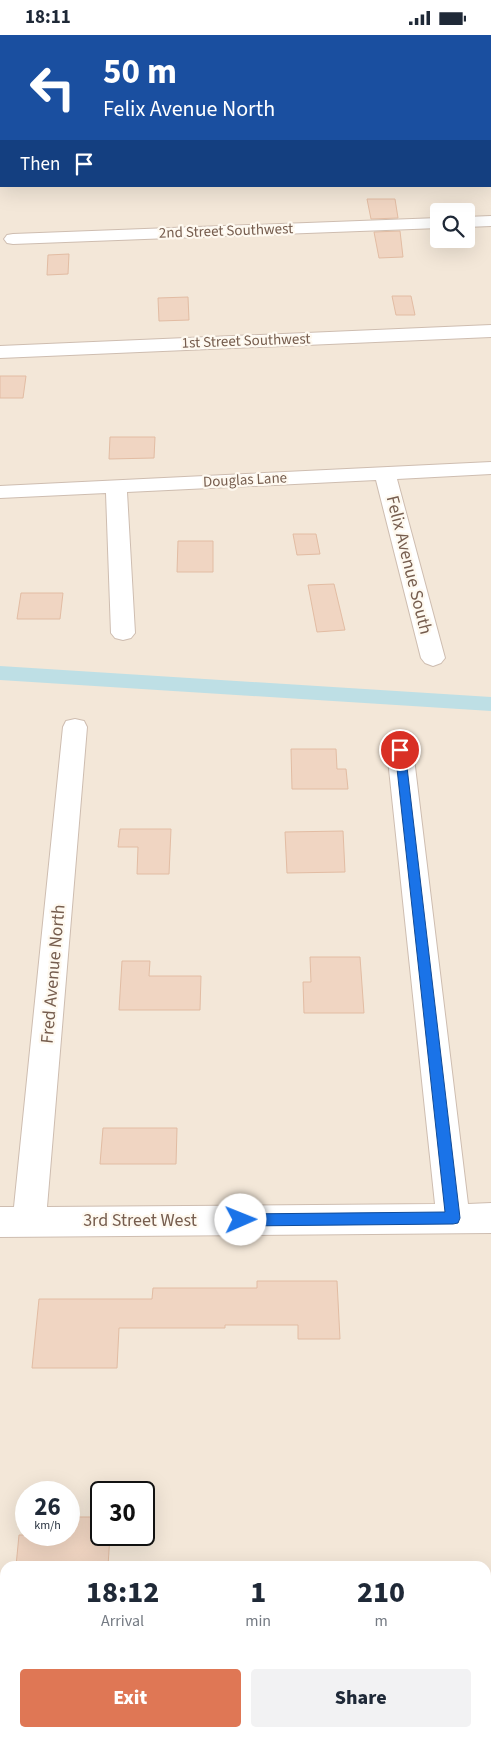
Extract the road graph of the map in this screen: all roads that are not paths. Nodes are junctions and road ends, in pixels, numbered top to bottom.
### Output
1 (475, 221) edge
2 (491, 221) edge
3 (430, 223) edge
4 (12, 239) dead end
5 (491, 331) edge
6 (0, 351) edge
7 (491, 468) edge
8 (385, 473) junction
9 (116, 486) junction
10 (0, 491) edge
11 (123, 633) dead end
12 (433, 658) dead end
13 (75, 727) dead end
14 (400, 750) dead end
15 (453, 1218) junction
16 (491, 1218) edge
17 (14, 1222) edge

1 - 2 street
3 - 4 street, 2nd Street Southwest
5 - 6 street, 1st Street Southwest
7 - 8 street, Douglas Lane
8 - 9 street, Douglas Lane
8 - 12 street, Felix Avenue South
9 - 10 street, Douglas Lane
9 - 11 street
13 - 17 street, Fred Avenue North
14 - 15 street
15 - 16 street, 3rd Street West
15 - 17 street, 3rd Street West

